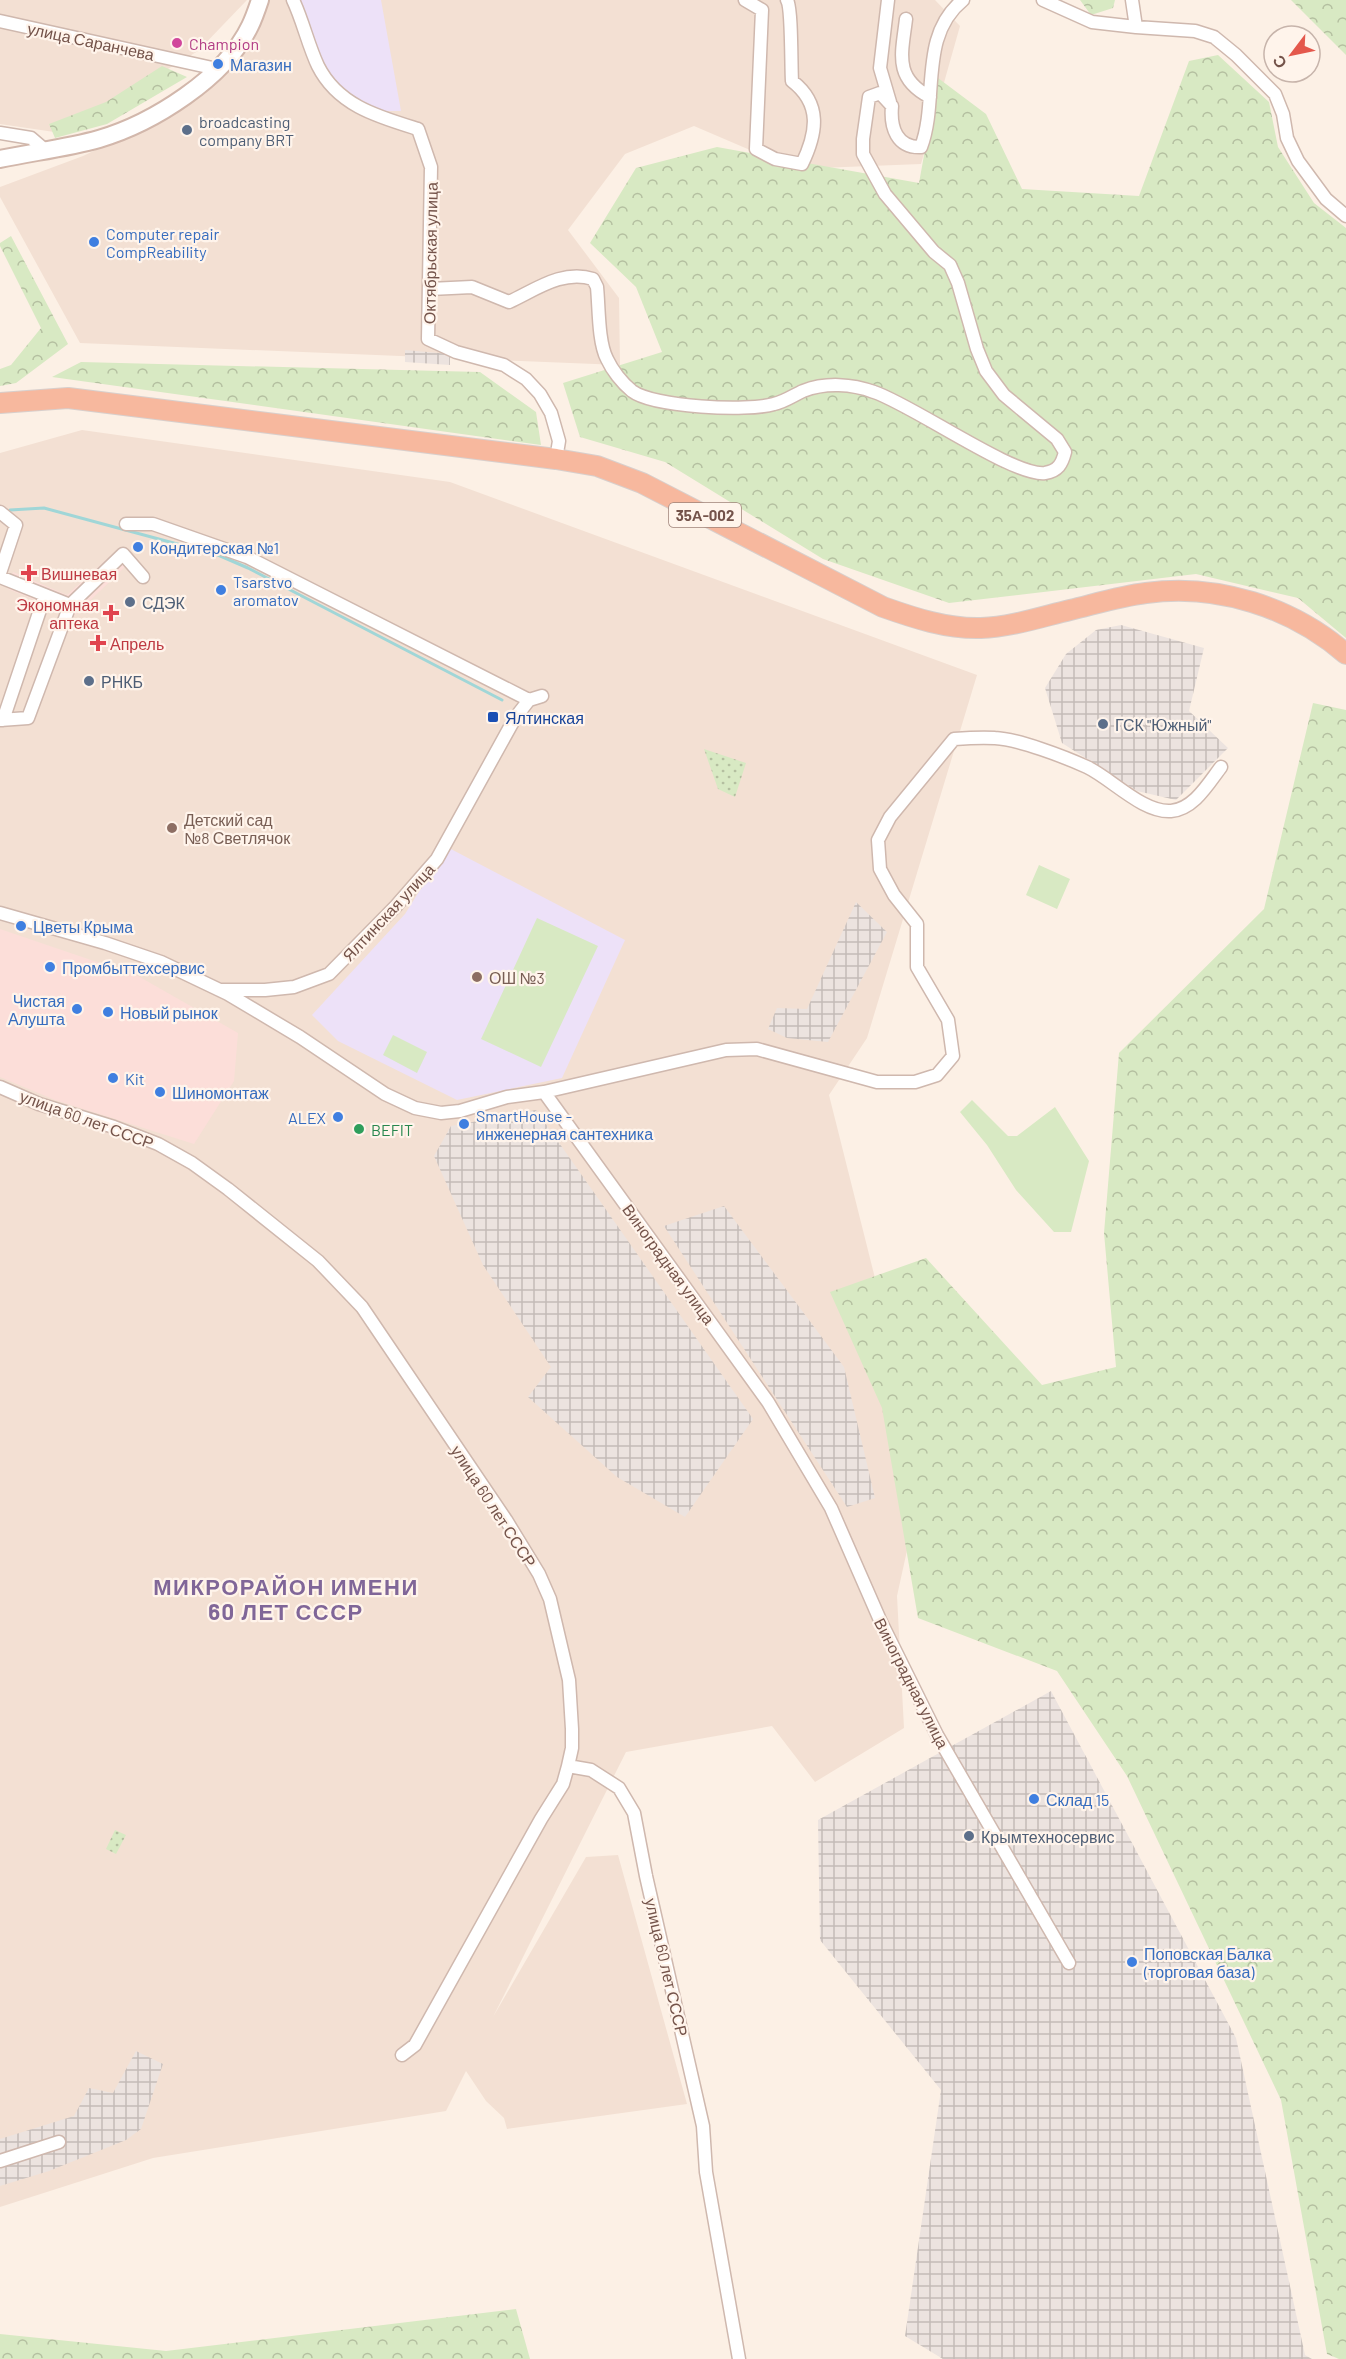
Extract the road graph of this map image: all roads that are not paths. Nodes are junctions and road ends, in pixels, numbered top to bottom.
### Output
1 (260, 0) edge
2 (293, 0) edge
3 (745, 0) edge
4 (787, 0) edge
5 (888, 0) edge
6 (963, 0) edge
7 (1043, 0) edge
8 (1132, 0) edge
9 (762, 5) edge
10 (906, 19) dead end
11 (0, 21) edge
12 (1136, 27) junction
13 (217, 69) junction
14 (930, 96) junction
15 (892, 106) junction
16 (0, 133) edge
17 (45, 150) junction
18 (0, 159) edge
19 (1346, 216) edge
20 (430, 289) junction
21 (0, 405) edge
22 (556, 459) junction
23 (0, 512) edge
24 (126, 524) dead end
25 (0, 575) edge
26 (143, 577) dead end
27 (45, 595) junction
28 (70, 605) junction
29 (1346, 654) edge
30 (542, 696) dead end
31 (529, 700) junction
32 (2, 720) edge
33 (1221, 767) dead end
34 (0, 913) edge
35 (219, 990) junction
36 (0, 1087) edge
37 (544, 1092) junction
38 (568, 1766) junction
39 (1069, 1963) dead end
40 (402, 2055) dead end
41 (59, 2142) dead end
42 (0, 2161) edge
43 (739, 2359) edge

1 - 13 main road
2 - 20 street, Октябрьская улица
3 - 9 street
4 - 9 street
5 - 15 street
6 - 14 street
7 - 12 street
8 - 12 street
10 - 14 street
11 - 13 street, улица Саранчева
12 - 19 street
13 - 17 main road
14 - 15 street
15 - 20 street
16 - 17 street
17 - 18 main road
20 - 22 street, Октябрьская улица
21 - 22 highway, 35А-002
22 - 29 highway, 35А-002
23 - 25 street
24 - 31 street
25 - 27 street
26 - 28 street
27 - 28 street
27 - 32 street
28 - 32 street
30 - 31 street
31 - 35 street, Ялтинская улица
33 - 37 street
34 - 35 street
35 - 37 street
36 - 38 street, улица 60 лет СССР
37 - 39 street, Виноградная улица
38 - 40 street
38 - 43 street, улица 60 лет СССР
41 - 42 street

